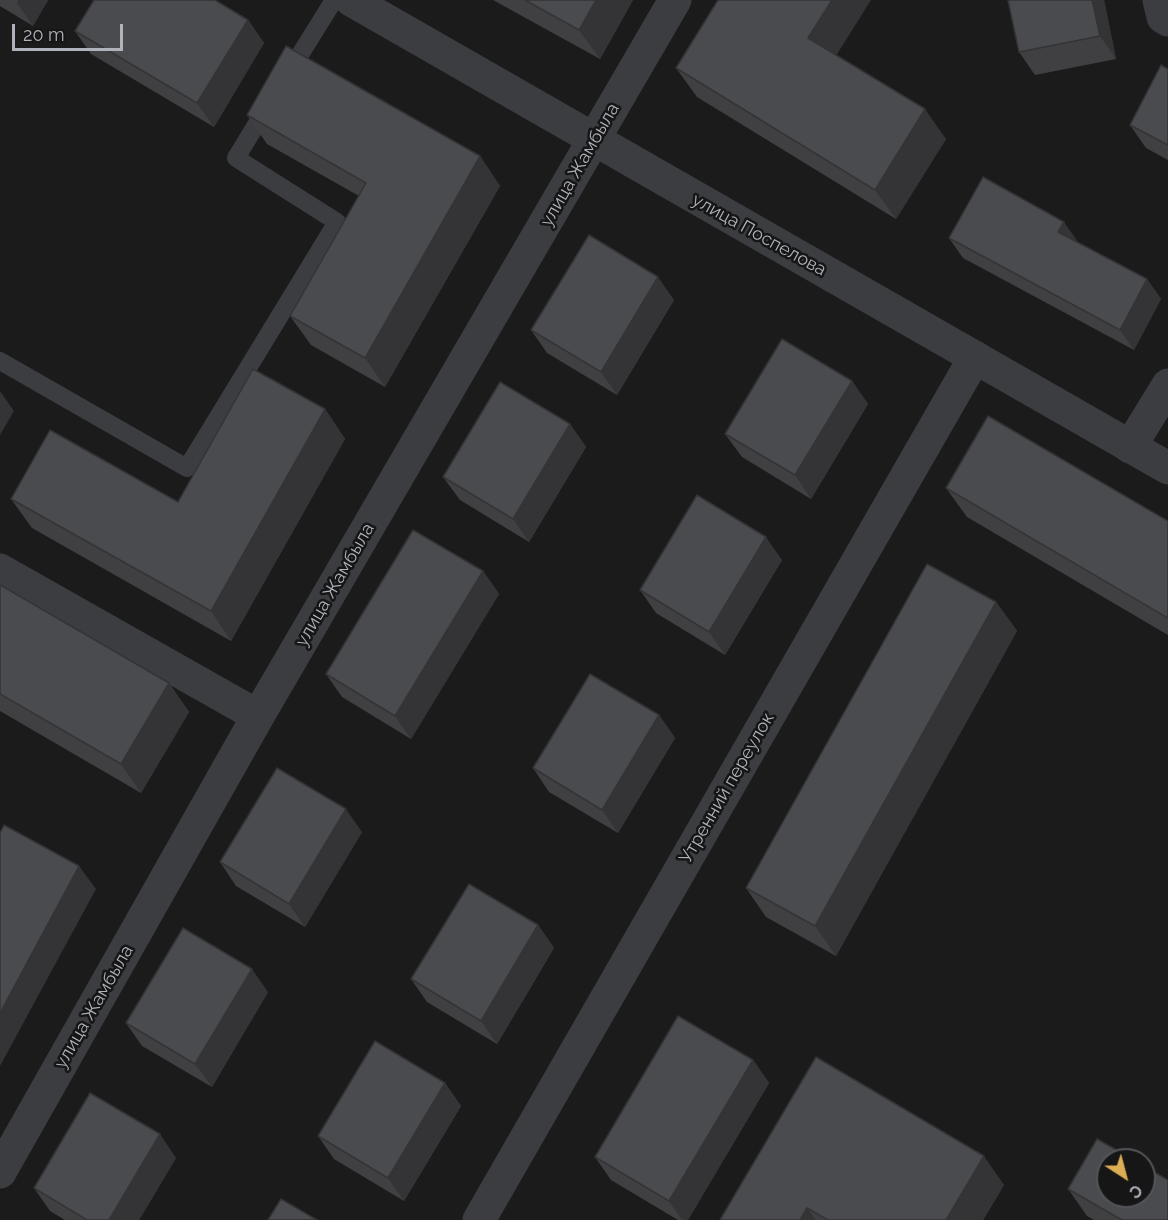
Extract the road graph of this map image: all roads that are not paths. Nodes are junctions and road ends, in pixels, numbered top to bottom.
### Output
1 (334, 0) edge
2 (351, 0) edge
3 (675, 0) edge
4 (1159, 0) edge
5 (1168, 20) edge
6 (594, 142) junction
7 (975, 357) junction
8 (0, 361) edge
9 (1168, 385) edge
10 (1130, 447) junction
11 (1168, 468) edge
12 (0, 570) edge
13 (258, 716) junction
14 (0, 1172) edge
15 (479, 1220) edge

1 - 8 lane
2 - 6 street, улица Поспелова
3 - 6 street, улица Жамбыла
4 - 5 street
6 - 7 street, улица Поспелова
6 - 13 street, улица Жамбыла
7 - 10 street, улица Поспелова
7 - 15 street, Утренний переулок
9 - 10 street
10 - 11 street, улица Поспелова
12 - 13 street
13 - 14 street, улица Жамбыла

